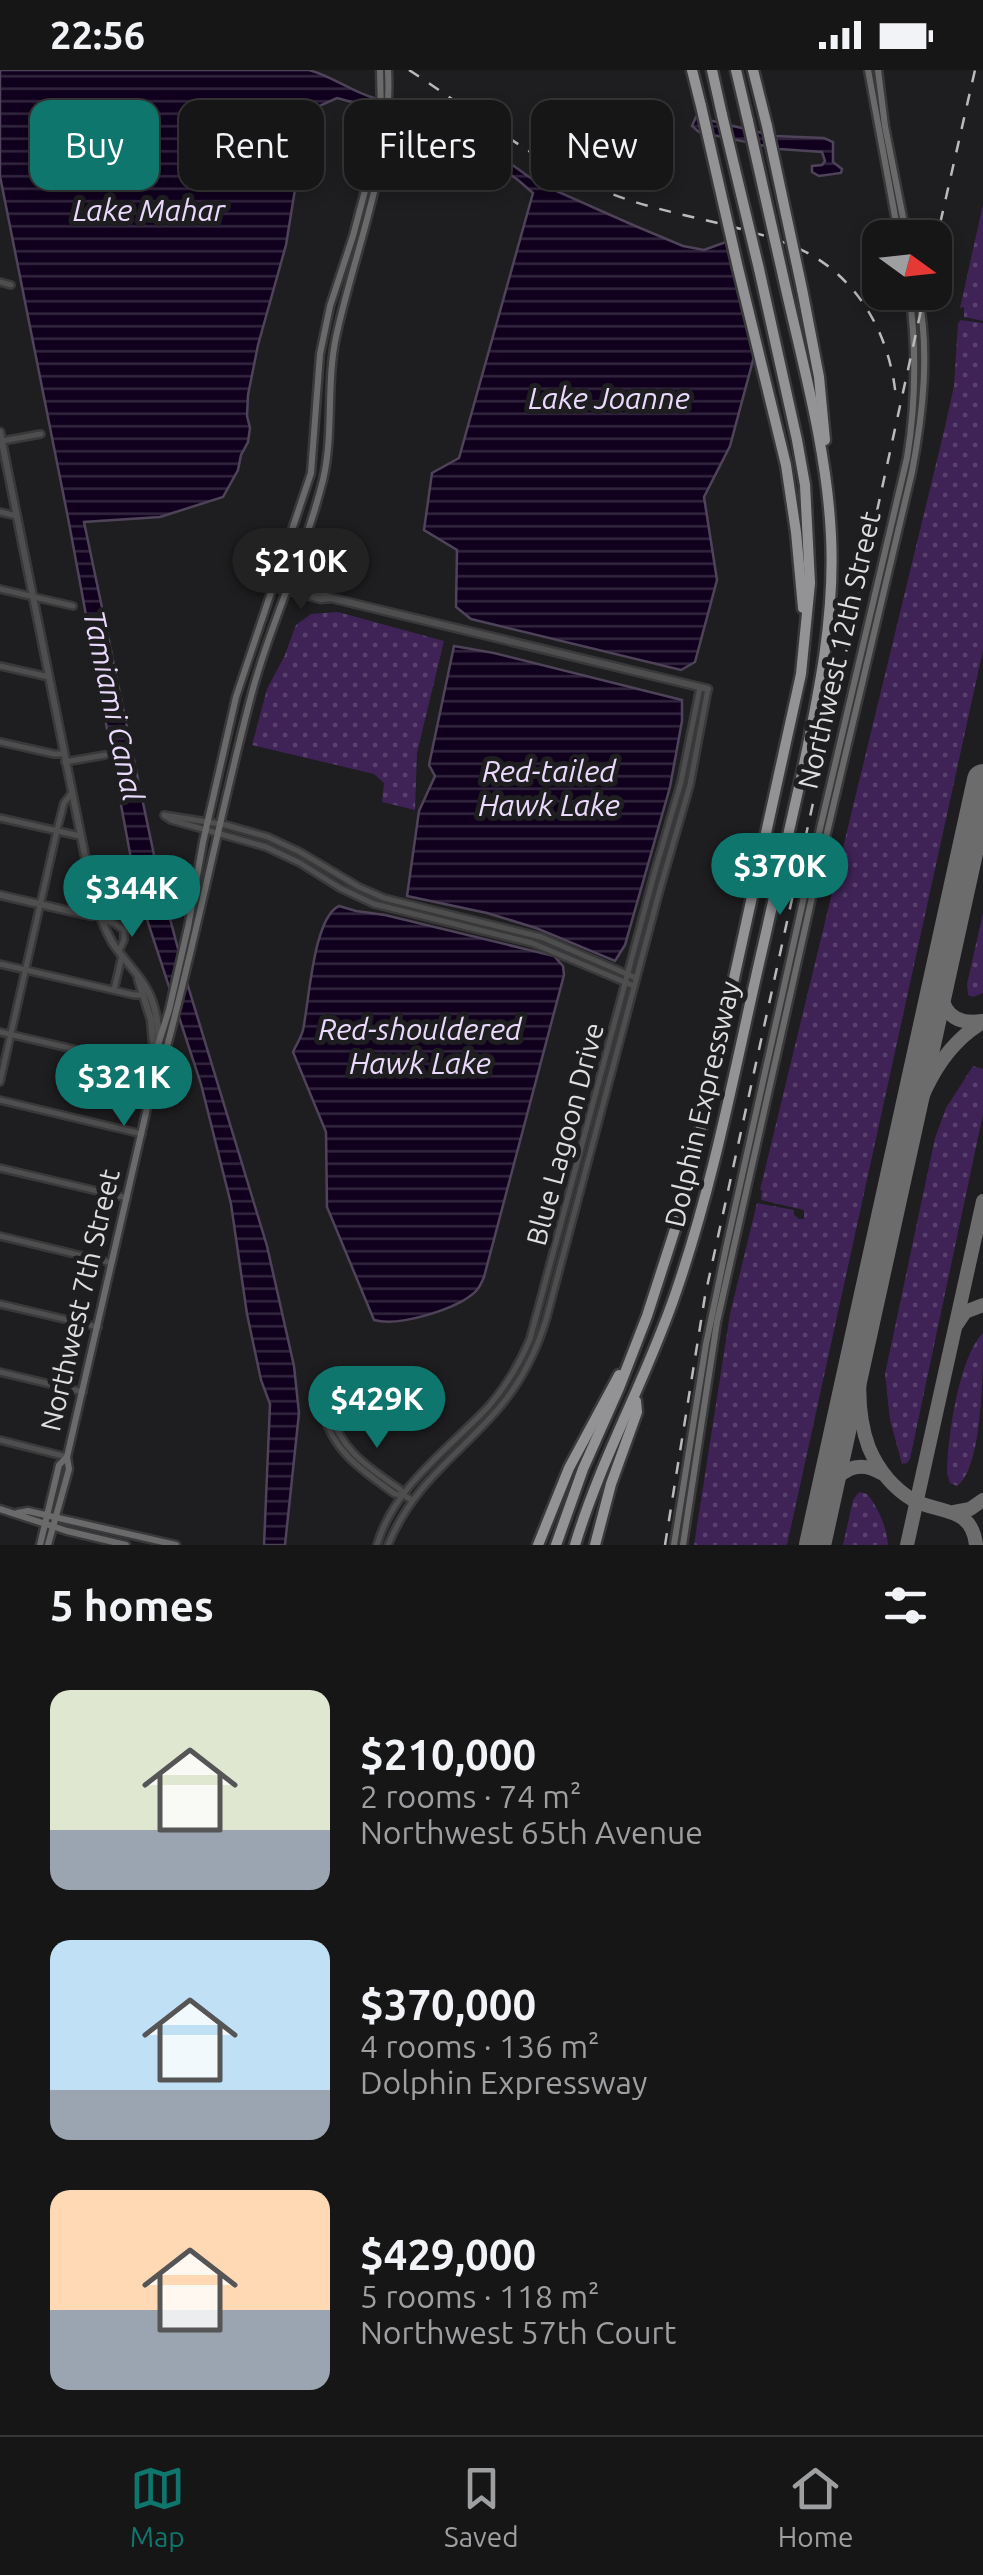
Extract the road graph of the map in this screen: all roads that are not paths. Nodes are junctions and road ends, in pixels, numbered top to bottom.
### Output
1 (380, 70) edge
2 (388, 70) edge
3 (692, 70) edge
4 (712, 70) edge
5 (736, 70) edge
6 (756, 70) edge
7 (868, 70) edge
8 (878, 70) edge
9 (385, 94) junction
10 (895, 220) edge
11 (903, 220) edge
12 (0, 282) edge
13 (11, 285) dead end
14 (912, 310) edge
15 (922, 310) edge
16 (41, 434) dead end
17 (1, 436) edge
18 (824, 456) junction
19 (7, 466) junction
20 (0, 476) edge
21 (0, 512) edge
22 (16, 516) junction
23 (275, 583) junction
24 (287, 586) junction
25 (0, 589) edge
26 (33, 596) junction
27 (73, 606) dead end
28 (806, 639) junction
29 (0, 666) edge
30 (48, 677) junction
31 (704, 688) junction
32 (0, 742) edge
33 (104, 755) dead end
34 (64, 758) junction
35 (72, 794) junction
36 (0, 818) edge
37 (207, 826) junction
38 (220, 828) junction
39 (58, 832) junction
40 (80, 836) junction
41 (0, 895) edge
42 (41, 905) junction
43 (100, 917) junction
44 (120, 954) junction
45 (0, 964) edge
46 (26, 970) junction
47 (138, 978) junction
48 (626, 979) junction
49 (635, 982) junction
50 (114, 990) junction
51 (144, 995) junction
52 (0, 1032) edge
53 (12, 1034) junction
54 (160, 1039) junction
55 (154, 1055) junction
56 (151, 1067) junction
57 (159, 1076) junction
58 (0, 1082) edge
59 (150, 1095) junction
60 (0, 1100) edge
61 (142, 1134) junction
62 (0, 1168) edge
63 (127, 1198) junction
64 (559, 1234) junction
65 (0, 1236) edge
66 (567, 1240) junction
67 (112, 1262) junction
68 (0, 1304) edge
69 (98, 1328) junction
70 (635, 1348) junction
71 (0, 1372) edge
72 (82, 1392) junction
73 (636, 1396) junction
74 (490, 1404) junction
75 (498, 1410) junction
76 (326, 1411) dead end
77 (0, 1440) edge
78 (67, 1457) junction
79 (403, 1495) junction
80 (412, 1500) junction
81 (0, 1509) edge
82 (57, 1517) junction
83 (48, 1522) junction
84 (40, 1545) edge
85 (48, 1545) edge
86 (126, 1545) edge
87 (176, 1545) edge
88 (377, 1545) edge
89 (388, 1545) edge
90 (538, 1545) edge
91 (556, 1545) edge
92 (575, 1545) edge
93 (595, 1545) edge
94 (674, 1545) edge
95 (683, 1545) edge

1 - 9 main road, Northwest 7th Street
2 - 9 main road, Northwest 7th Street
3 - 28 highway, bridge
4 - 28 highway, Dolphin Expressway, bridge
5 - 18 highway, Dolphin Expressway, bridge
6 - 18 highway, bridge
7 - 10 main road
8 - 11 main road
9 - 23 main road, Northwest 7th Street
9 - 24 main road, Northwest 7th Street
12 - 13 street
14 - 94 main road, Northwest 12th Street
15 - 95 main road, Northwest 12th Street
16 - 17 street
17 - 19 street
18 - 73 highway, Dolphin Expressway
19 - 20 street
19 - 22 street
21 - 22 street
22 - 26 street
23 - 24 street
23 - 37 main road, Northwest 7th Street
24 - 31 street
24 - 38 main road, Northwest 7th Street
25 - 26 street
26 - 27 street
26 - 30 street
28 - 70 highway, Dolphin Expressway
29 - 30 street
30 - 34 street
31 - 48 street, Blue Lagoon Drive
31 - 49 street, Blue Lagoon Drive
32 - 34 street
33 - 34 street
34 - 35 street
35 - 39 street
35 - 40 street
36 - 39 street
37 - 37 street
37 - 38 street
37 - 54 main road, Northwest 7th Street
38 - 48 street
38 - 57 main road, Northwest 7th Street
39 - 40 street
39 - 42 street
40 - 43 street
41 - 42 street
42 - 43 street
42 - 46 street
43 - 44 street
43 - 44 street
44 - 47 street
44 - 50 street
45 - 46 street
46 - 50 street
46 - 53 street
47 - 51 street
47 - 54 street
48 - 49 street
48 - 64 street, Blue Lagoon Drive
49 - 66 street, Blue Lagoon Drive
50 - 51 street
51 - 55 street
52 - 53 street
53 - 56 street
53 - 58 street
54 - 55 main road, Northwest 7th Street
54 - 57 main road
55 - 56 main road, Northwest 7th Street
56 - 59 main road, Northwest 7th Street
57 - 59 main road, Northwest 7th Street
59 - 61 main road, Northwest 7th Street
60 - 61 street
61 - 63 main road, Northwest 7th Street
62 - 63 street
63 - 67 main road, Northwest 7th Street
64 - 66 street
64 - 74 street, Blue Lagoon Drive
65 - 67 street
66 - 75 street, Blue Lagoon Drive
67 - 69 main road, Northwest 7th Street
68 - 69 street
69 - 72 main road, Northwest 7th Street
70 - 90 highway
70 - 91 highway, Dolphin Expressway
71 - 72 street
72 - 78 main road, Northwest 7th Street
73 - 92 highway, Dolphin Expressway
73 - 93 highway
74 - 75 street
74 - 79 street, Blue Lagoon Drive
75 - 80 street, Blue Lagoon Drive
76 - 79 street
77 - 78 street
78 - 82 main road, Northwest 7th Street
78 - 83 main road, Northwest 7th Street
79 - 80 street
79 - 88 street, Blue Lagoon Drive
80 - 89 street, Blue Lagoon Drive
81 - 83 main road
82 - 83 main road, Northwest 7th Street
82 - 87 main road
83 - 84 main road, Northwest 7th Street
83 - 85 main road, Northwest 7th Street
83 - 86 main road

